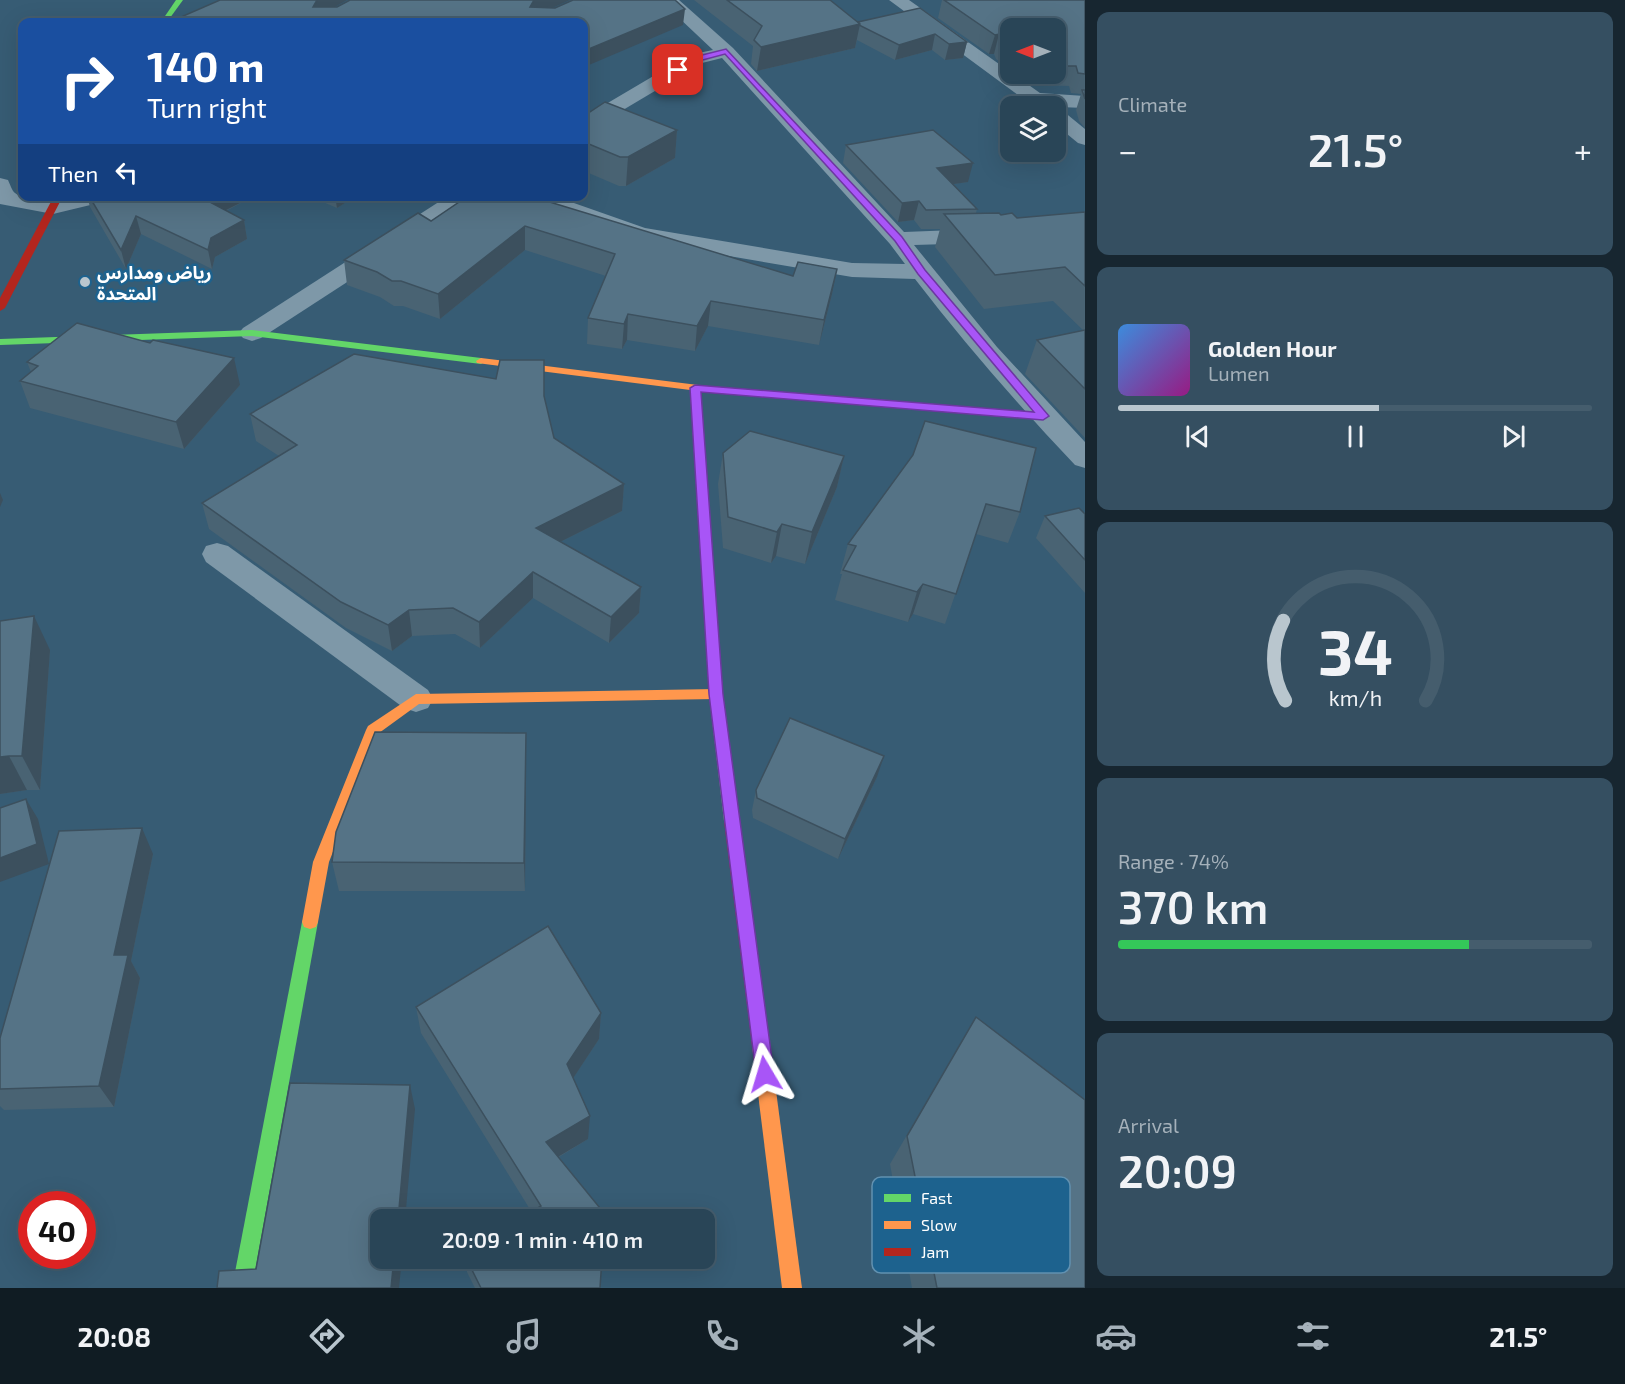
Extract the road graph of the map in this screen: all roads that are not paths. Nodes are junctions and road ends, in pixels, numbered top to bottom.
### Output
1 (180, 0) edge
2 (669, 0) edge
3 (898, 0) edge
4 (167, 18) edge
5 (726, 52) junction
6 (1030, 96) edge
7 (1066, 102) edge
8 (1085, 102) edge
9 (588, 123) edge
10 (1066, 123) edge
11 (1085, 139) edge
12 (0, 185) edge
13 (18, 200) edge
14 (40, 201) edge
15 (456, 201) edge
16 (545, 201) edge
17 (56, 202) edge
18 (1003, 236) edge
19 (898, 239) junction
20 (921, 272) junction
21 (0, 308) edge
22 (252, 333) junction
23 (0, 342) edge
24 (695, 388) junction
25 (1043, 416) junction
26 (1085, 459) edge
27 (217, 554) dead end
28 (716, 694) junction
29 (416, 699) junction
30 (242, 1288) edge
31 (792, 1288) edge

1 - 4 street
2 - 5 street
3 - 6 street
5 - 9 street
5 - 19 street
7 - 8 street
10 - 11 street
12 - 13 street
14 - 17 street
15 - 22 street
16 - 20 street
17 - 21 street
18 - 19 street
19 - 20 street
20 - 25 street
22 - 23 street
22 - 24 street
24 - 25 street
24 - 28 street
25 - 26 street
27 - 29 street
28 - 29 street
28 - 31 street
29 - 30 street

